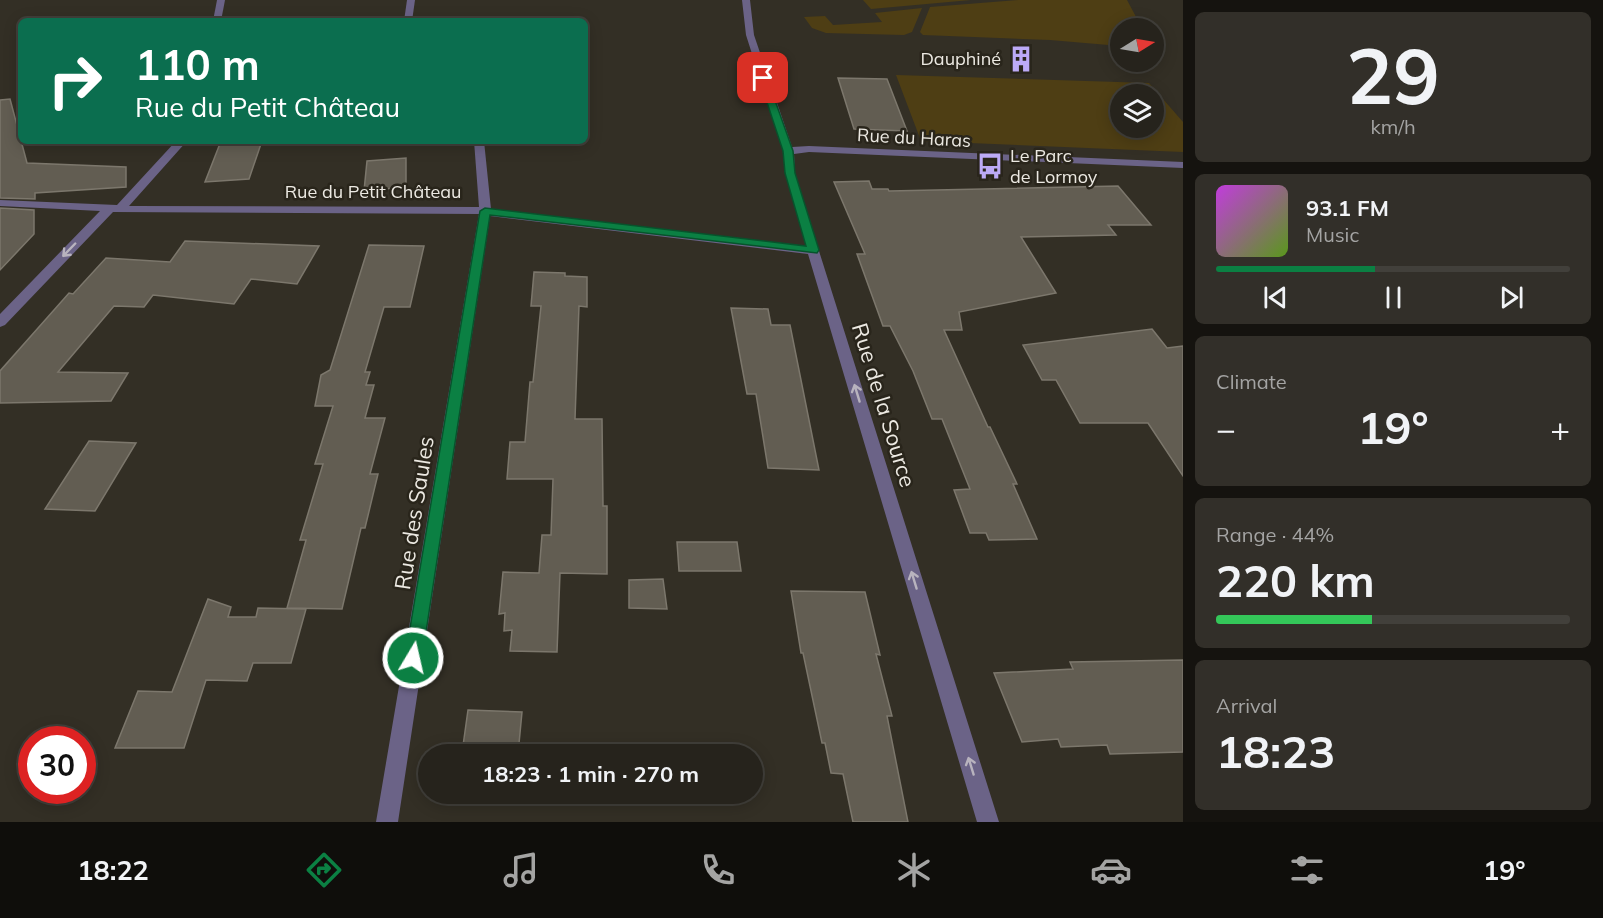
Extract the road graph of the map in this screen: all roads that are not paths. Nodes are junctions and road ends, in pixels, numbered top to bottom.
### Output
1 (221, 0) edge
2 (411, 0) edge
3 (746, 0) edge
4 (218, 18) edge
5 (408, 18) edge
6 (179, 144) edge
7 (479, 144) edge
8 (788, 151) junction
9 (1183, 165) edge
10 (0, 203) edge
11 (115, 209) junction
12 (485, 211) junction
13 (813, 250) junction
14 (0, 322) edge
15 (387, 822) edge
16 (988, 822) edge

1 - 4 street
2 - 5 street
3 - 8 street, Rue de la Source
6 - 11 street
7 - 12 street, Rue des Saules
8 - 9 street, Rue du Haras
8 - 13 street, Rue de la Source
10 - 11 street, Rue du Petit Château
11 - 12 street, Rue du Petit Château
11 -> 14 street
12 - 13 street, Rue du Petit Château
12 - 15 street, Rue des Saules
16 -> 13 street, Rue de la Source

